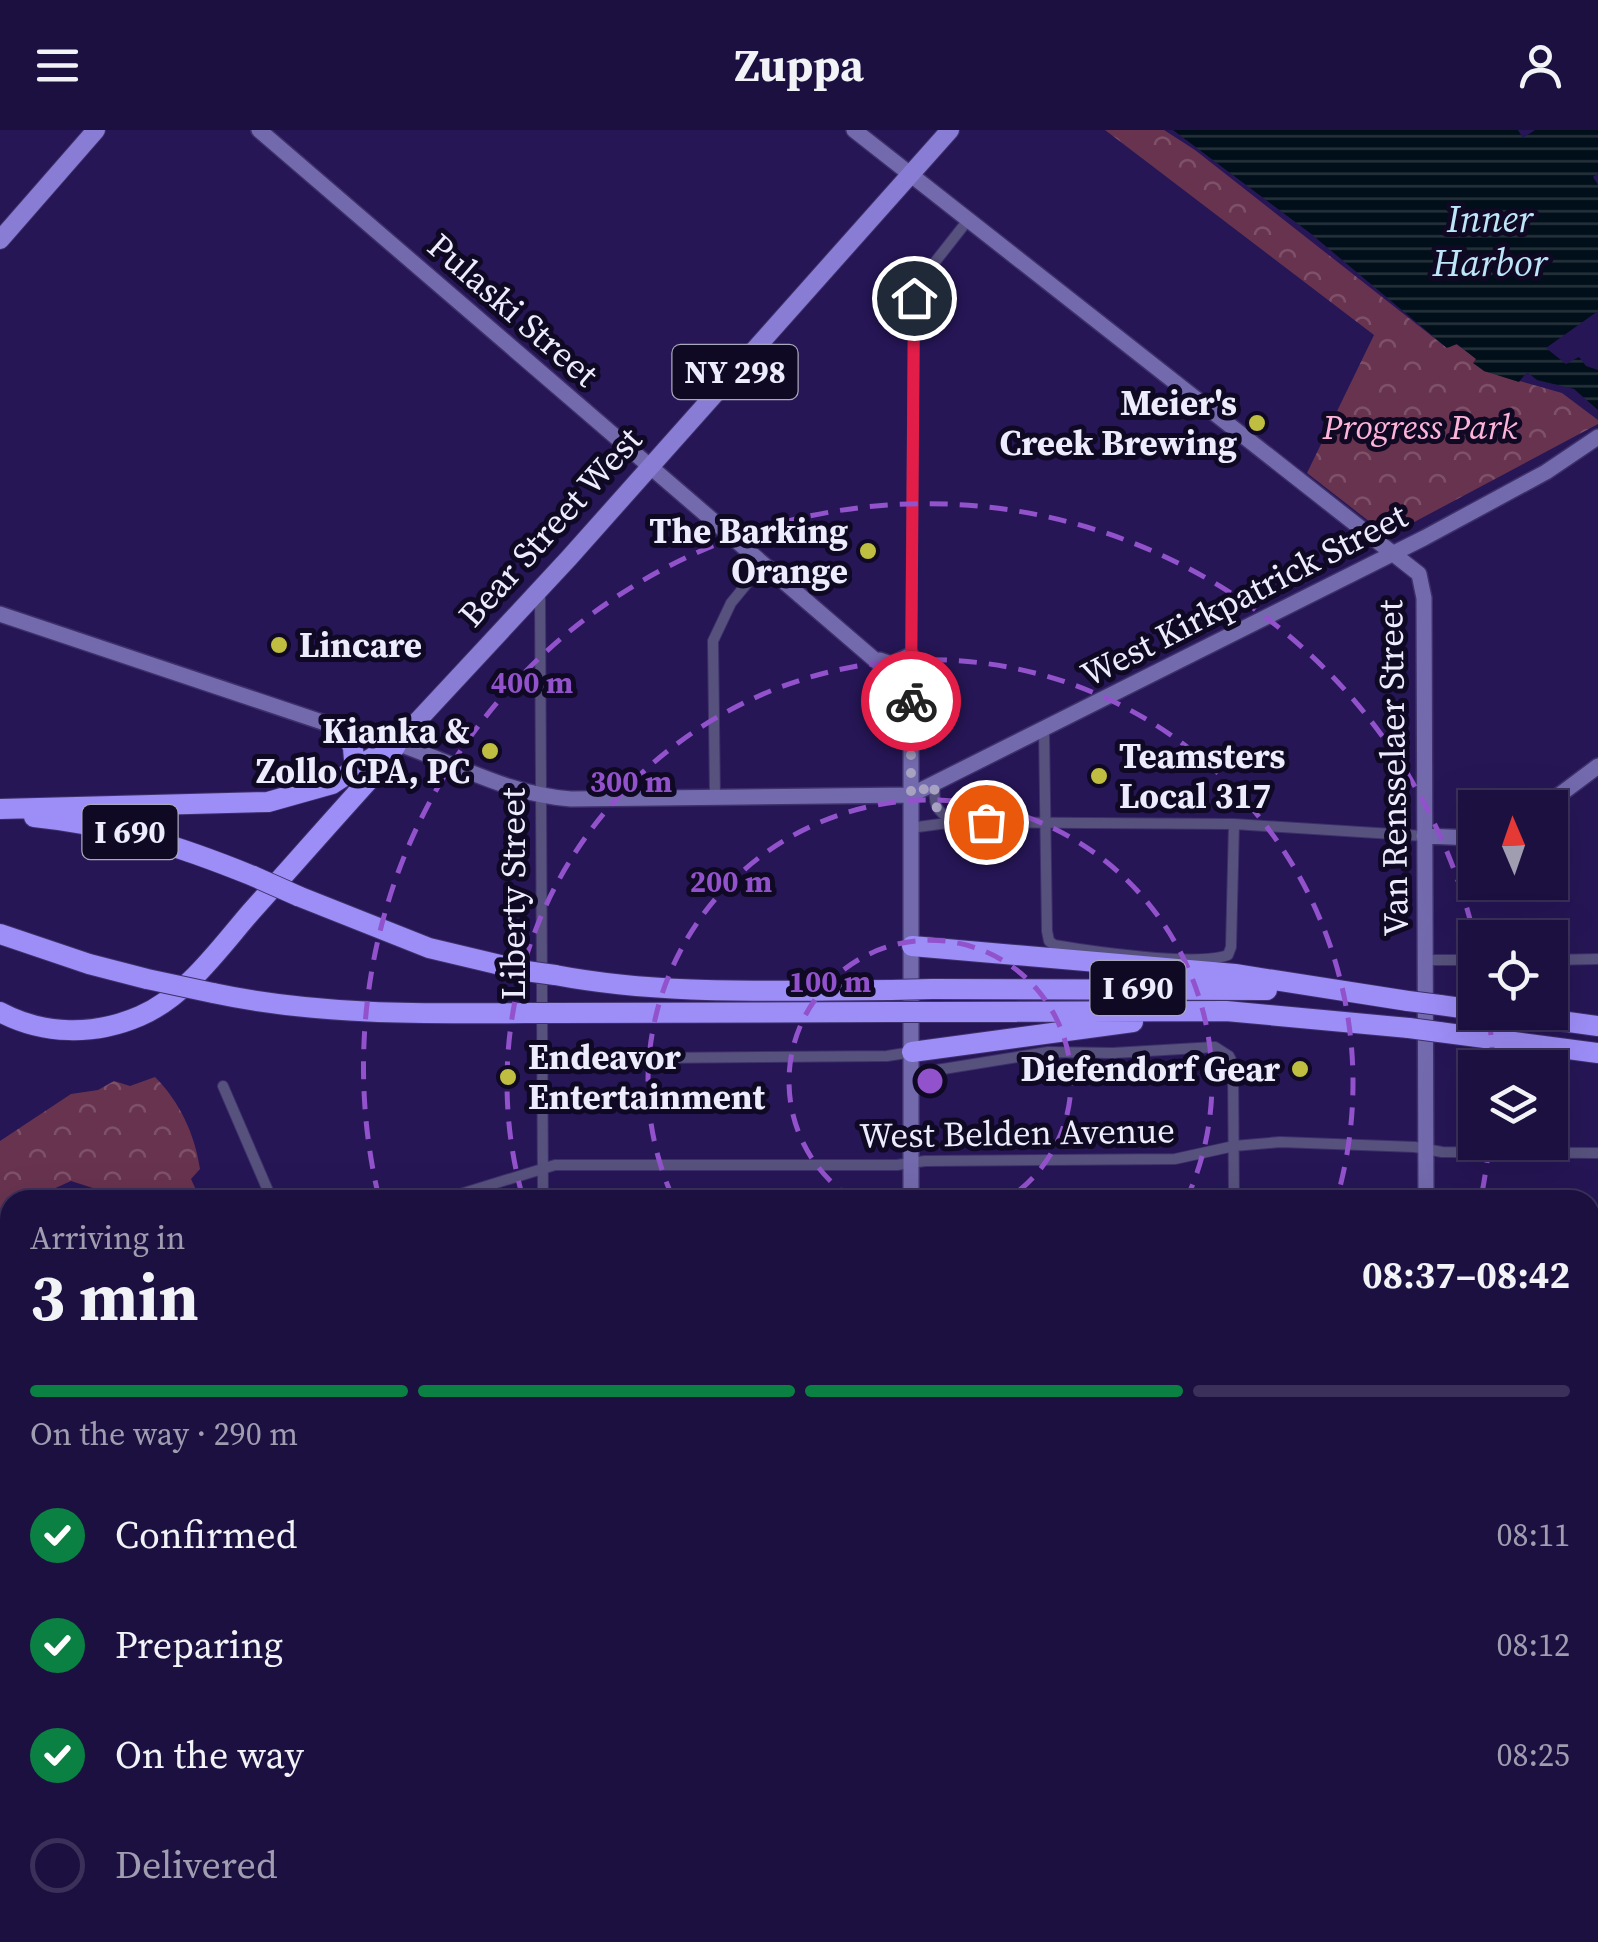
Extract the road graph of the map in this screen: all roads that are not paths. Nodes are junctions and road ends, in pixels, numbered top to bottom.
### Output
1 (96, 130) edge
2 (259, 130) edge
3 (854, 130) edge
4 (950, 130) edge
5 (911, 175) junction
6 (968, 220) junction
7 (0, 240) edge
8 (1598, 437) edge
9 (649, 466) junction
10 (1393, 553) junction
11 (763, 564) junction
12 (540, 589) junction
13 (0, 614) edge
14 (911, 656) junction
15 (876, 659) junction
16 (911, 691) junction
17 (346, 730) junction
18 (1044, 730) junction
19 (397, 743) junction
20 (1598, 766) edge
21 (355, 771) junction
22 (935, 784) junction
23 (1566, 790) edge
24 (911, 795) junction
25 (540, 796) junction
26 (715, 798) junction
27 (0, 812) edge
28 (955, 822) junction
29 (1047, 823) junction
30 (1234, 824) junction
31 (910, 828) junction
32 (1424, 836) junction
33 (1458, 837) edge
34 (0, 934) edge
35 (912, 946) junction
36 (1598, 958) edge
37 (1568, 959) edge
38 (1425, 960) junction
39 (1458, 960) edge
40 (1344, 993) junction
41 (1458, 1008) edge
42 (0, 1012) edge
43 (1260, 1014) junction
44 (1568, 1022) edge
45 (1598, 1026) edge
46 (912, 1052) junction
47 (1598, 1054) edge
48 (542, 1059) junction
49 (912, 1074) junction
50 (223, 1086) dead end
51 (1234, 1146) junction
52 (1425, 1149) junction
53 (1598, 1153) edge
54 (911, 1163) junction
55 (543, 1169) junction
56 (268, 1190) edge
57 (474, 1190) edge
58 (543, 1190) edge
59 (911, 1190) edge
60 (1234, 1190) edge
61 (1426, 1190) edge

1 - 7 main road
2 - 9 street, Pulaski Street
3 - 5 street, Van Rensselaer Street
4 - 5 main road, Bear Street West / NY 298
5 - 6 street, Van Rensselaer Street
5 - 9 main road, Bear Street West / NY 298
6 - 10 street, Van Rensselaer Street
6 - 14 street
8 - 10 street, West Kirkpatrick Street
9 - 11 street, Pulaski Street
9 - 12 main road, Bear Street West / NY 298
10 - 18 street, West Kirkpatrick Street
10 - 32 street, Van Rensselaer Street
11 - 15 street, Pulaski Street
11 - 26 street
12 - 19 main road, Bear Street West / NY 298
12 - 25 street, Liberty Street
13 - 17 street
14 - 15 street
14 - 16 street
15 - 16 street, Pulaski Street
16 - 24 street
17 - 19 street
17 - 21 highway
18 - 22 street, West Kirkpatrick Street
18 - 29 street
19 - 21 highway
19 - 25 street
19 - 42 highway
20 - 23 street
21 - 27 highway
22 - 24 street, West Kirkpatrick Street
22 - 28 street
24 - 26 street
24 - 31 street
25 - 26 street
25 - 48 street, Liberty Street
27 - 40 highway, I 690, bridge
28 - 29 street
28 - 31 street
29 - 30 street
29 - 30 street
30 - 32 street
31 - 35 street
32 - 33 street
32 - 38 street, Van Rensselaer Street
34 - 43 highway, I 690, bridge
35 - 40 highway
35 - 46 street
36 - 37 street
38 - 39 street
38 - 52 street, Van Rensselaer Street
40 - 41 highway, I 690, bridge
43 - 46 highway
43 - 47 highway, I 690, bridge
44 - 45 highway
46 - 48 street
46 - 49 street
48 - 55 street, Liberty Street
49 - 51 street
49 - 54 street
50 - 56 street
51 - 52 street, West Belden Avenue
51 - 54 street, West Belden Avenue
51 - 60 street
52 - 53 street, West Belden Avenue
52 - 61 street, Van Rensselaer Street
54 - 55 street, West Belden Avenue
54 - 59 street
55 - 57 street, West Belden Avenue
55 - 58 street, Liberty Street

